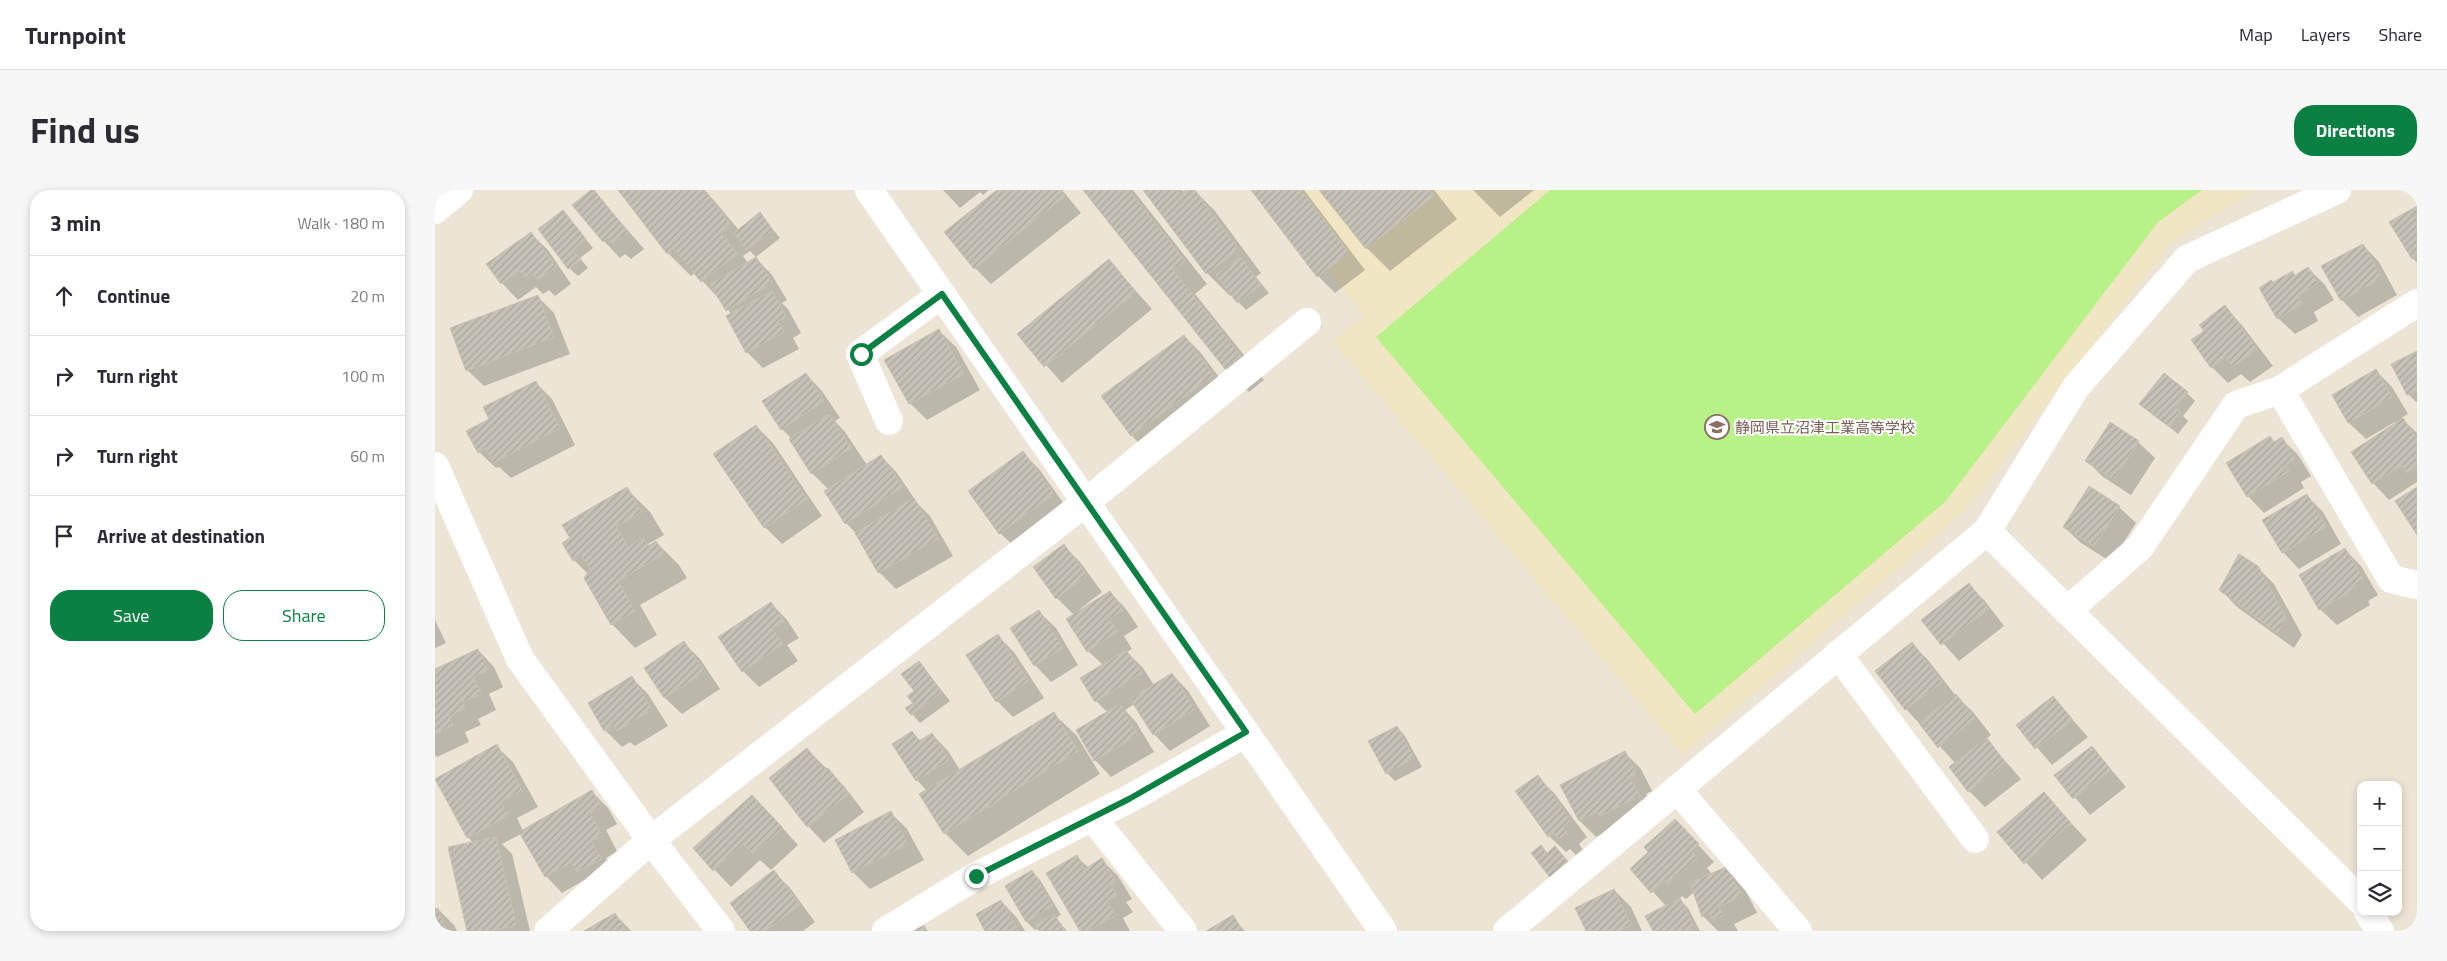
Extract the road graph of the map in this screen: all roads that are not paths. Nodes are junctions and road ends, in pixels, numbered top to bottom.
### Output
1 (459, 190) edge
2 (869, 190) edge
3 (2337, 190) edge
4 (435, 210) edge
5 (942, 294) junction
6 (2417, 303) edge
7 (1307, 322) dead end
8 (2280, 390) junction
9 (889, 421) dead end
10 (435, 466) edge
11 (1086, 502) junction
12 (1987, 531) junction
13 (2417, 584) edge
14 (2067, 611) junction
15 (1839, 654) junction
16 (1246, 732) junction
17 (1677, 789) junction
18 (1092, 818) junction
19 (651, 840) junction
20 (1975, 840) dead end
21 (2357, 897) edge
22 (2371, 916) edge
23 (549, 931) edge
24 (721, 931) edge
25 (886, 931) edge
26 (1183, 931) edge
27 (1383, 931) edge
28 (1507, 931) edge
29 (1798, 931) edge
30 (2380, 931) edge

1 - 4 street
2 - 5 street
3 - 12 street
5 - 9 street
5 - 11 street
6 - 8 street
7 - 11 street
8 - 13 street
8 - 14 street
10 - 19 street
11 - 16 street
11 - 19 street
12 - 14 street
12 - 15 street
14 - 21 street
15 - 17 street
15 - 20 street
16 - 18 street
16 - 27 street
17 - 28 street
17 - 29 street
18 - 25 street
18 - 26 street
19 - 23 street
19 - 24 street
22 - 30 street

